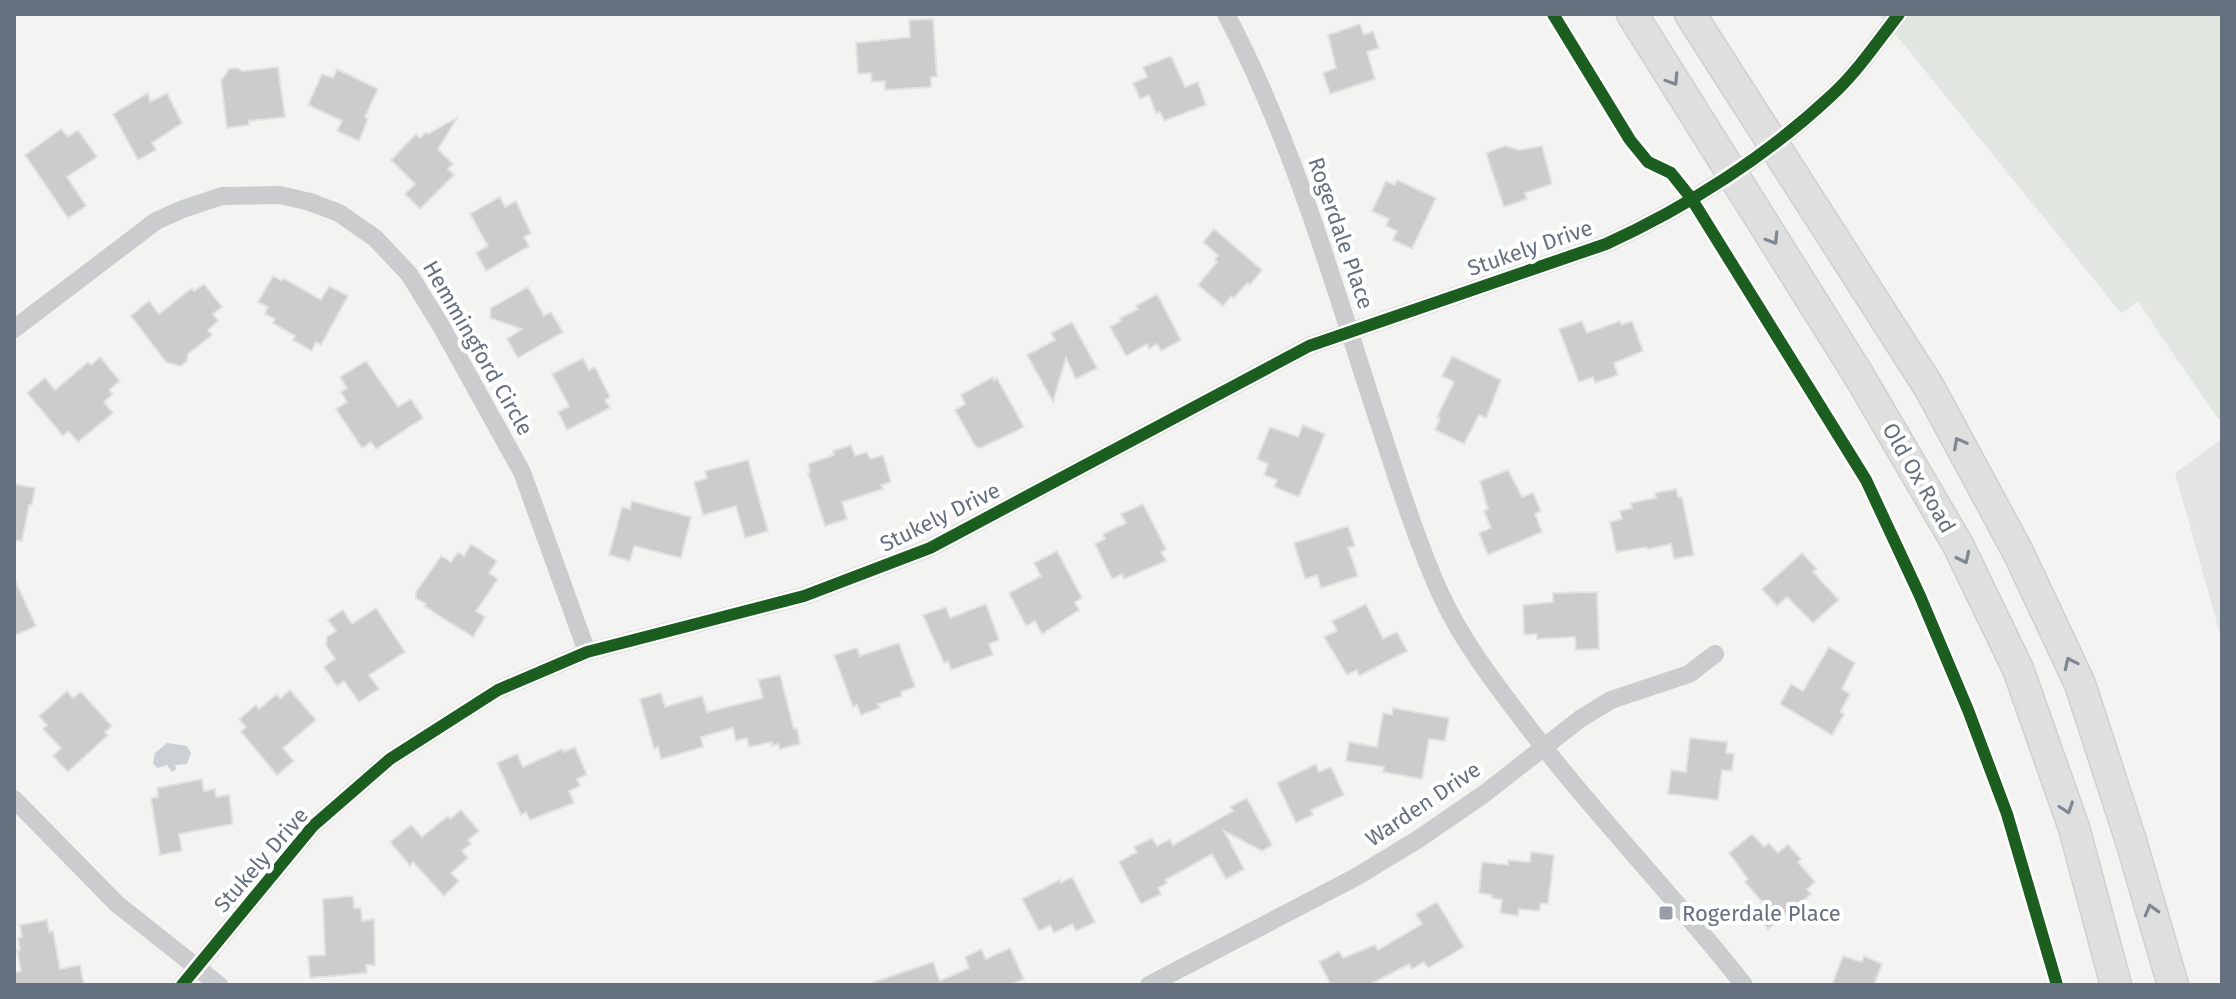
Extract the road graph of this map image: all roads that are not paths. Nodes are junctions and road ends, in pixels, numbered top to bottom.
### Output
1 (1226, 14) edge
2 (1632, 14) edge
3 (1690, 14) edge
4 (1899, 14) edge
5 (1773, 145) junction
6 (1732, 173) junction
7 (14, 329) edge
8 (1349, 330) junction
9 (587, 652) junction
10 (1715, 654) dead end
11 (1543, 748) junction
12 (14, 799) edge
13 (196, 967) junction
14 (182, 985) edge
15 (219, 985) edge
16 (1149, 985) edge
17 (1744, 985) edge
18 (2116, 985) edge
19 (2173, 985) edge

1 - 8 street, Rogerdale Place
2 -> 6 main road, Old Ox Road
3 - 5 main road
4 - 5 street, Stukely Drive
5 - 6 street, Stukely Drive
19 -> 5 main road
6 - 8 street, Stukely Drive
6 -> 18 main road, Old Ox Road
7 - 9 street, Hemmingford Circle
8 - 9 street, Stukely Drive
8 - 11 street, Rogerdale Place
9 - 13 street, Stukely Drive
10 - 11 street, Warden Drive
11 - 16 street, Warden Drive
11 - 17 street, Rogerdale Place
12 - 13 street
13 - 14 street, Stukely Drive
13 - 15 street

